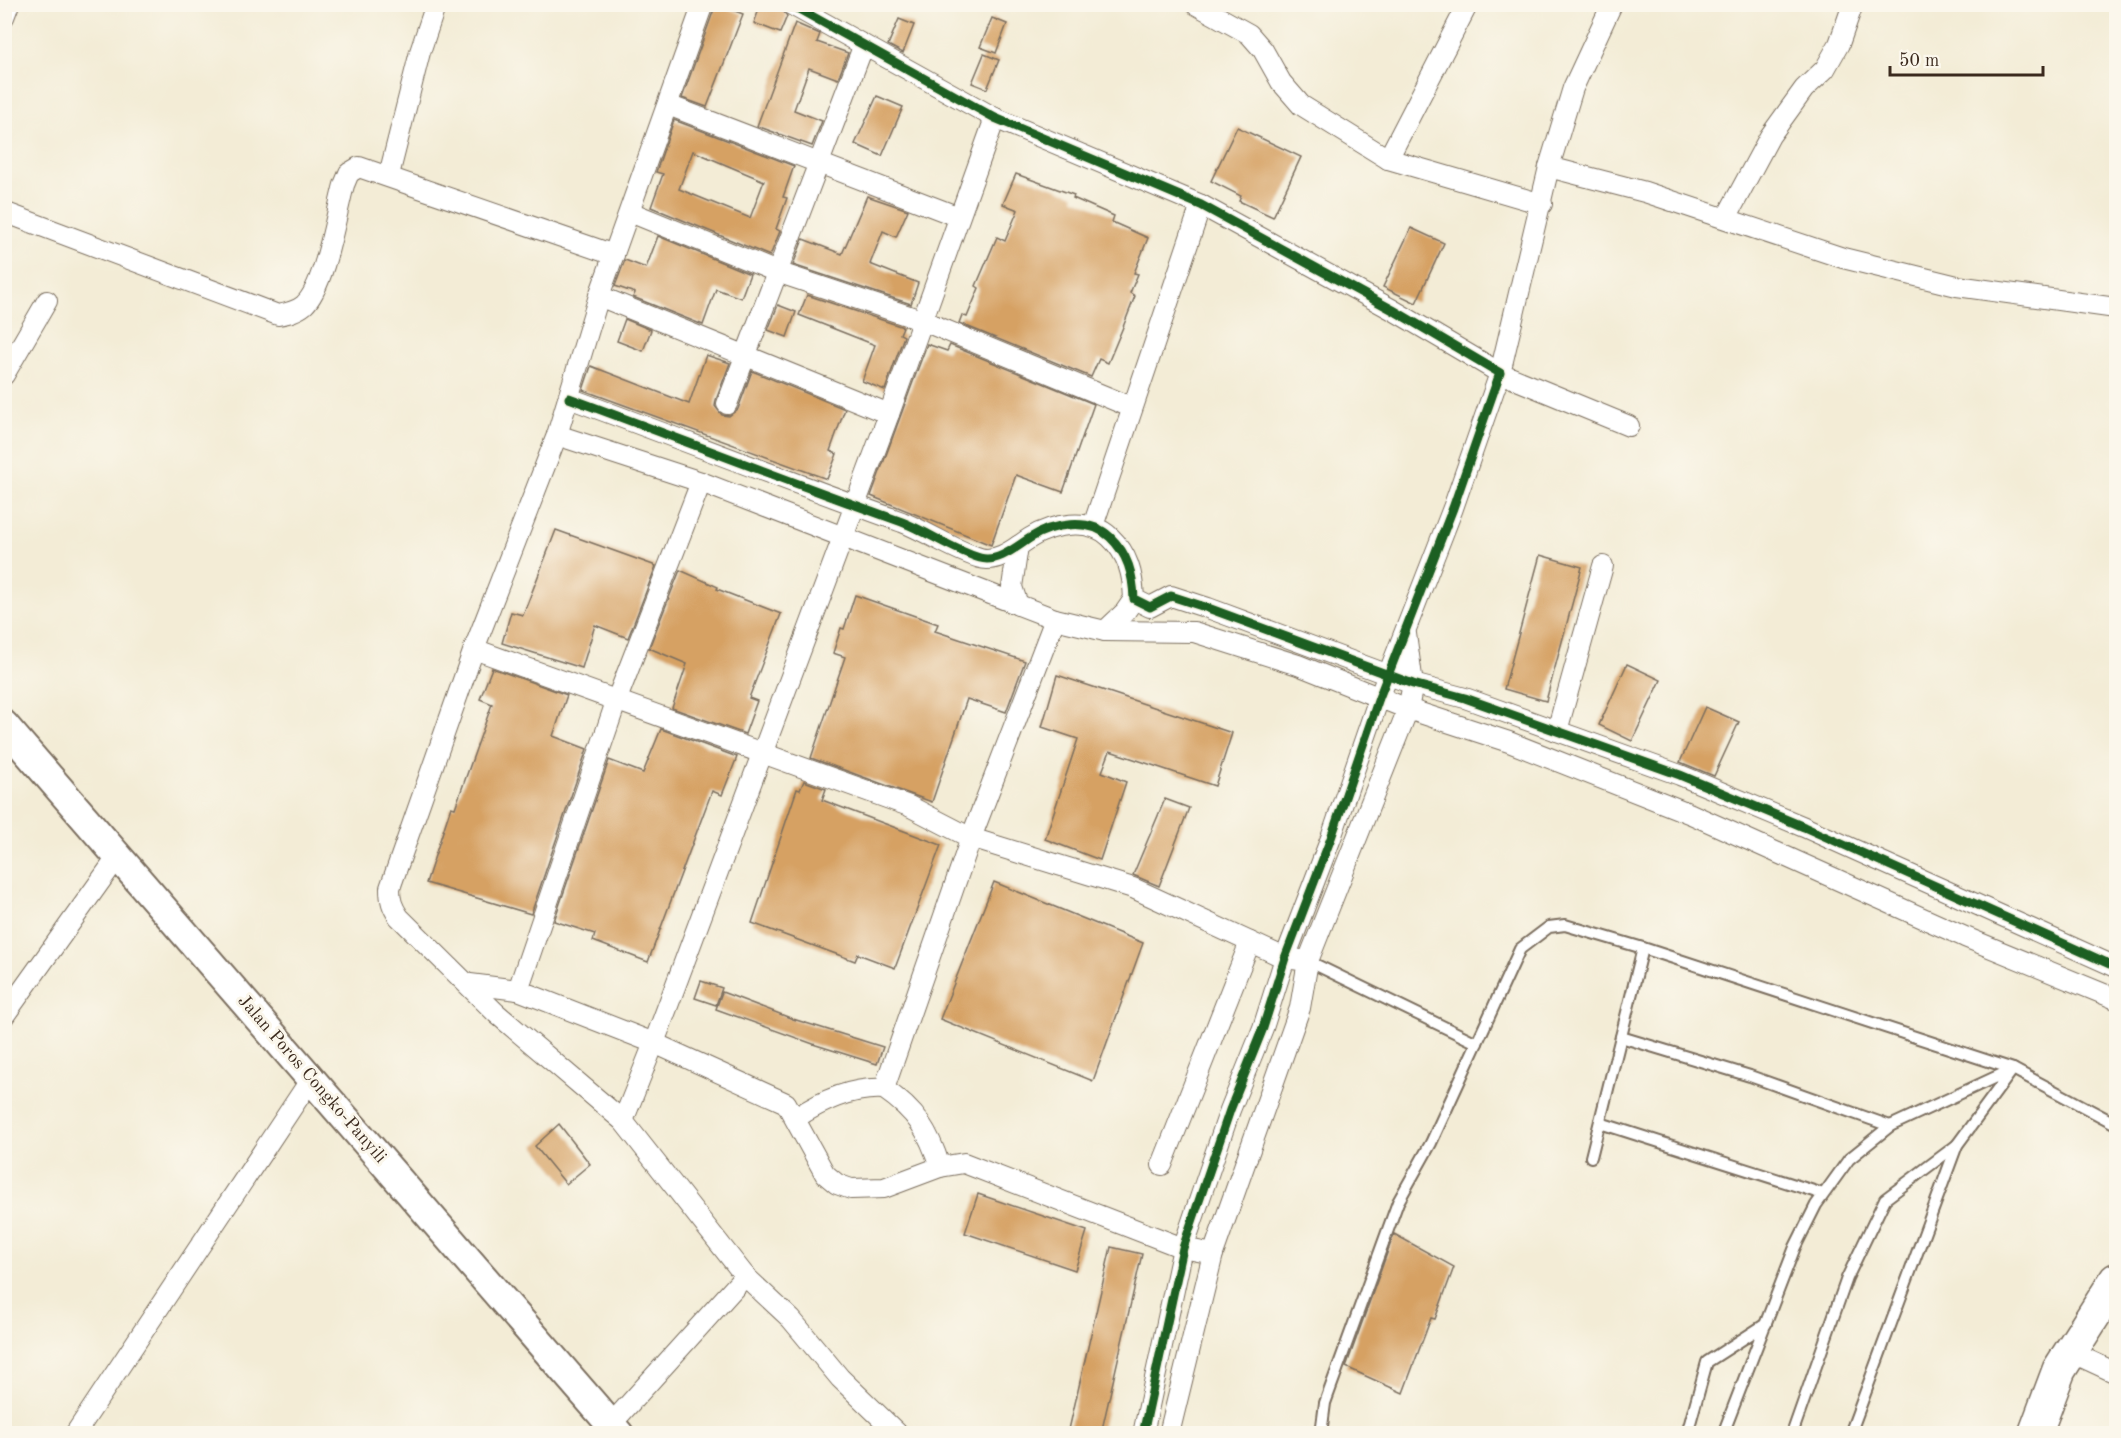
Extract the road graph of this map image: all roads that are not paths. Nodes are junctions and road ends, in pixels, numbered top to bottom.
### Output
1 (9, 4) edge
2 (436, 4) edge
3 (703, 4) edge
4 (790, 4) edge
5 (1195, 4) edge
6 (1468, 4) edge
7 (1612, 4) edge
8 (1853, 4) edge
9 (4, 17) edge
10 (864, 47) junction
11 (668, 105) junction
12 (995, 118) junction
13 (1388, 159) junction
14 (818, 164) junction
15 (1549, 167) junction
16 (389, 175) junction
17 (1542, 204) junction
18 (1201, 205) junction
19 (4, 212) edge
20 (630, 212) junction
21 (958, 218) junction
22 (1726, 218) junction
23 (614, 255) junction
24 (777, 272) junction
25 (599, 296) junction
26 (47, 301) dead end
27 (2116, 308) edge
28 (921, 320) junction
29 (745, 355) junction
30 (1500, 372) junction
31 (4, 375) edge
32 (569, 398) junction
33 (727, 404) dead end
34 (1131, 408) junction
35 (889, 414) junction
36 (1629, 426) dead end
37 (557, 435) junction
38 (701, 482) junction
39 (854, 505) junction
40 (1093, 526) junction
41 (842, 537) junction
42 (1018, 546) junction
43 (1603, 566) dead end
44 (1134, 598) junction
45 (1018, 605) junction
46 (1055, 620) junction
47 (1105, 631) junction
48 (1406, 631) junction
49 (474, 649) junction
50 (1389, 675) junction
51 (1413, 684) junction
52 (1379, 698) junction
53 (617, 699) junction
54 (1408, 709) junction
55 (4, 726) edge
56 (1557, 731) junction
57 (763, 753) junction
58 (971, 838) junction
59 (1830, 840) junction
60 (119, 855) junction
61 (1818, 870) junction
62 (1251, 942) junction
63 (1643, 948) junction
64 (1285, 958) junction
65 (1308, 961) junction
66 (2116, 967) edge
67 (470, 984) junction
68 (518, 990) junction
69 (2116, 999) edge
70 (4, 1016) edge
71 (1621, 1037) junction
72 (654, 1043) junction
73 (1478, 1043) junction
74 (2013, 1069) junction
75 (311, 1078) junction
76 (884, 1089) junction
77 (796, 1118) junction
78 (623, 1121) junction
79 (1599, 1123) junction
80 (2116, 1124) edge
81 (1890, 1126) junction
82 (1957, 1145) junction
83 (1591, 1156) dead end
84 (1162, 1165) dead end
85 (940, 1167) junction
86 (1824, 1194) junction
87 (1183, 1248) junction
88 (1213, 1254) junction
89 (745, 1276) junction
90 (2116, 1281) edge
91 (1766, 1324) junction
92 (2073, 1353) junction
93 (2116, 1373) edge
94 (612, 1431) edge
95 (75, 1434) edge
96 (898, 1434) edge
97 (1143, 1434) edge
98 (1169, 1434) edge
99 (1321, 1434) edge
100 (1687, 1434) edge
101 (1723, 1434) edge
102 (1792, 1434) edge
103 (1850, 1434) edge
104 (2035, 1434) edge

1 - 9 street
2 - 16 street
3 - 11 street
4 - 10 street
5 - 13 street
6 - 13 street
7 - 15 street
8 - 22 street
10 - 12 street
10 - 14 street
11 - 14 street
11 - 20 street
12 - 18 street
12 - 21 street
13 - 17 street
14 - 21 street
14 - 24 street
15 - 17 street
15 - 22 street
16 - 19 street
16 - 23 street
17 - 30 street
18 - 30 street
18 - 34 street
20 - 23 street
20 - 24 street
21 - 28 street
22 - 27 street
23 - 25 street
24 - 28 street
24 - 29 street
25 - 29 street
25 - 32 street
26 - 31 street
28 - 34 street
28 - 35 street
29 - 33 street
29 - 35 street
30 - 36 street
30 - 48 street
32 - 37 street
32 - 39 street
34 - 40 street
35 - 39 street
37 - 38 street
37 - 49 street
38 - 41 street
38 - 53 street
39 - 41 street
39 - 42 street
40 - 42 street
40 - 44 street
41 - 45 street
41 - 57 street
42 - 45 street
43 - 56 street
44 - 47 street
44 - 50 street
45 - 46 street
46 - 47 street
46 - 58 street
47 - 52 street
48 - 50 street
48 - 51 street
49 - 53 street
49 - 67 street
50 - 51 street
50 - 52 street
51 - 54 street
51 - 56 street
52 - 54 street
52 - 64 street
53 - 57 street
53 - 68 street
54 - 61 street
54 - 65 street
55 - 60 main road, Jalan Poros Congko-Panyili
56 - 59 street
57 - 58 street
57 - 72 street
58 - 62 street
58 - 76 street
59 - 61 street
59 - 66 street
60 - 70 street
60 - 75 main road, Jalan Poros Congko-Panyili
61 - 69 street
62 - 64 street
62 - 84 street
63 - 71 lane
63 - 73 lane
63 - 74 lane
64 - 65 street
64 - 87 street
65 - 73 lane
65 - 88 street
67 - 68 street
67 - 78 street
68 - 72 street
71 - 79 lane
71 - 81 lane
72 - 77 street
72 - 78 street
73 - 99 lane
74 - 80 lane
74 - 81 lane
74 - 82 lane
75 - 94 main road, Jalan Poros Congko-Panyili
75 - 95 street
76 - 77 street
76 - 85 street
77 - 85 street
78 - 89 street
79 - 83 lane
79 - 86 lane
81 - 86 lane
82 - 102 lane
82 - 103 lane
85 - 87 street
86 - 91 lane
87 - 88 street
87 - 97 street
88 - 98 street
89 - 94 street
89 - 96 street
90 - 92 highway
91 - 100 lane
91 - 101 lane
92 - 93 street
92 - 104 highway

